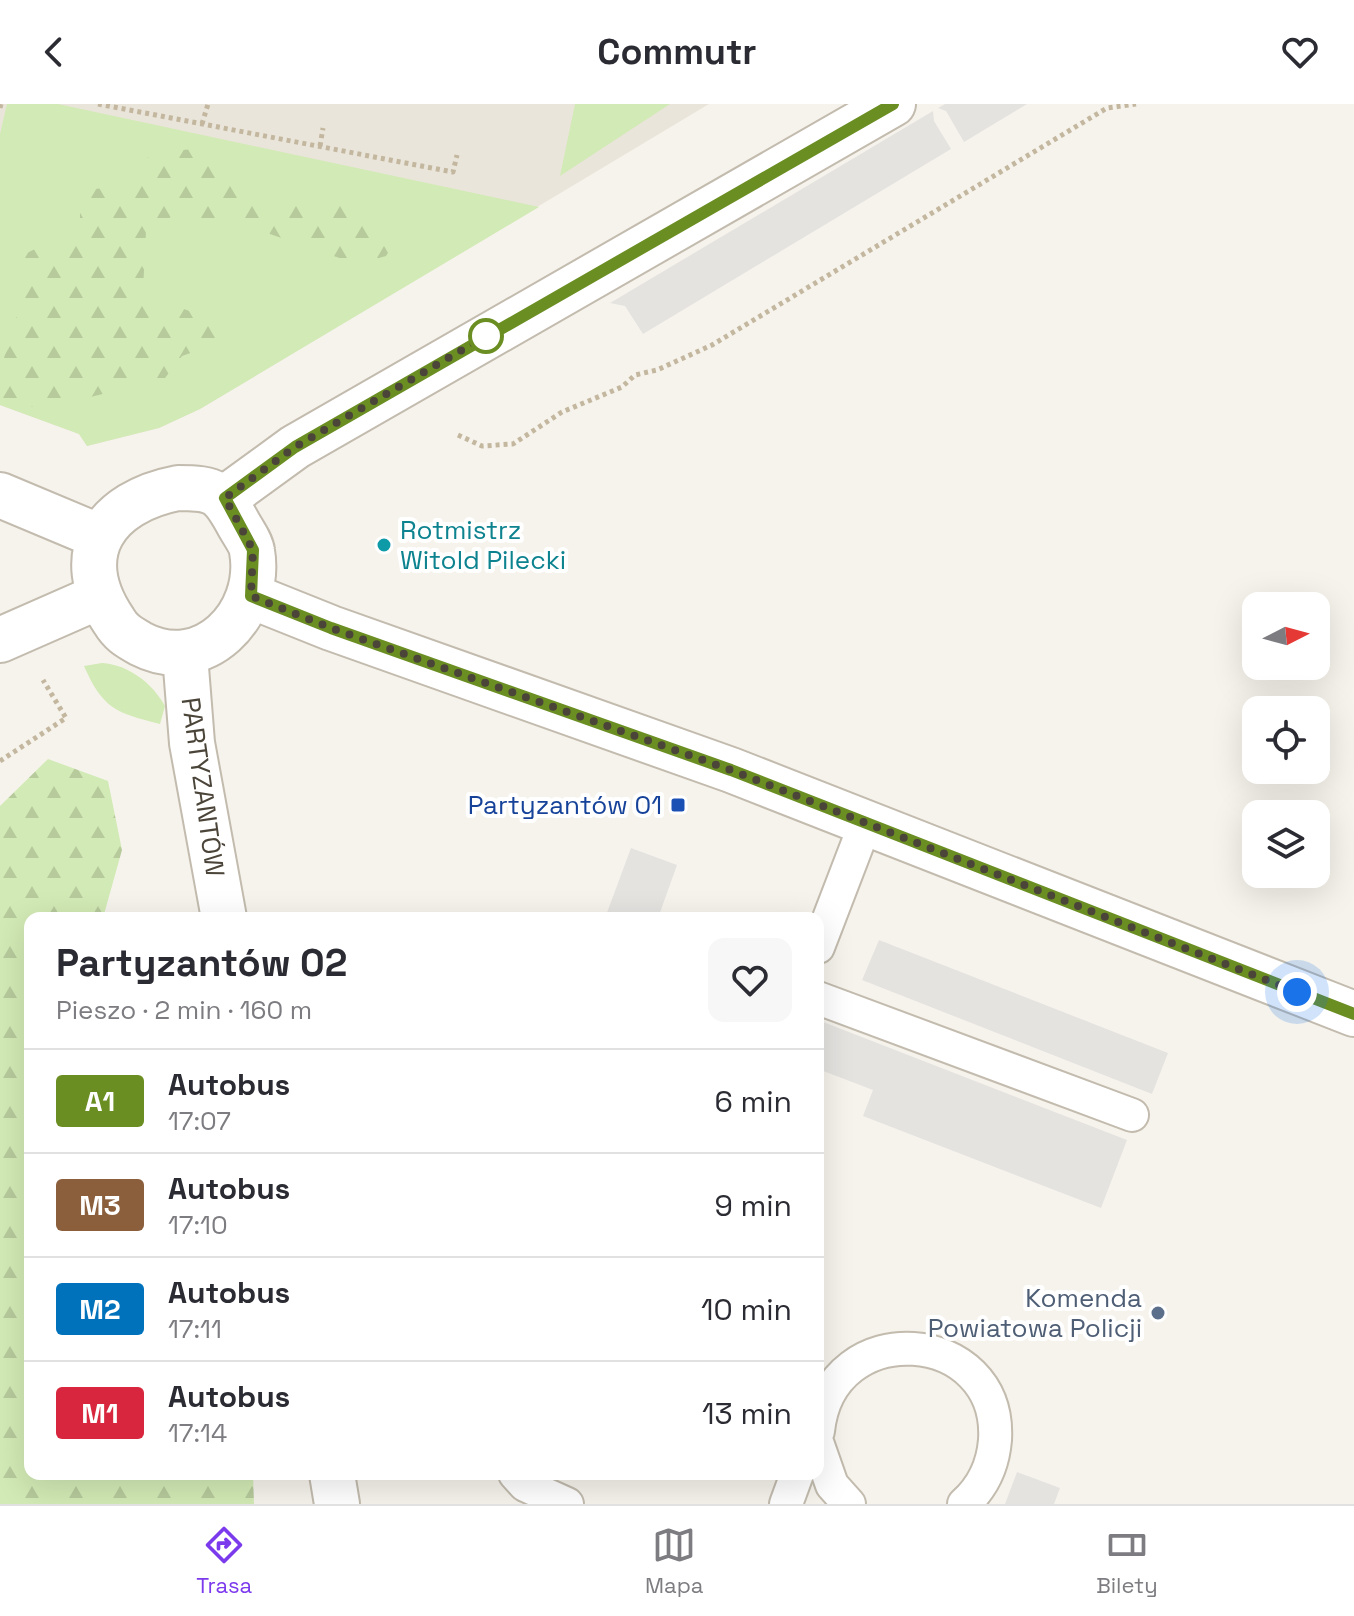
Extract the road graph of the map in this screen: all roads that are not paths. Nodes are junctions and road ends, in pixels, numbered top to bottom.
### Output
1 (893, 104) edge
2 (0, 495) edge
3 (225, 498) junction
4 (98, 536) junction
5 (251, 596) junction
6 (98, 597) junction
7 (0, 640) edge
8 (185, 655) junction
9 (866, 822) junction
10 (223, 912) edge
11 (824, 931) edge
12 (824, 1000) edge
13 (1354, 1014) edge
14 (1132, 1115) dead end
15 (824, 1405) edge
16 (824, 1462) edge
17 (988, 1472) junction
18 (333, 1480) edge
19 (520, 1480) edge
20 (795, 1480) edge
21 (337, 1504) edge
22 (567, 1504) edge
23 (786, 1504) edge
24 (849, 1504) edge
25 (964, 1504) edge
26 (976, 1504) edge

1 - 3 street
2 - 4 street
3 - 4 street
3 - 5 street
4 - 6 street
5 - 8 street
5 - 9 street
6 - 7 street
6 - 8 street
8 - 10 street, PARTYZANTÓW
9 - 11 lane
9 - 13 street
12 - 14 lane
15 - 17 lane
16 - 24 lane
17 - 25 lane
17 - 26 lane
18 - 21 street
19 - 22 lane
20 - 23 lane

